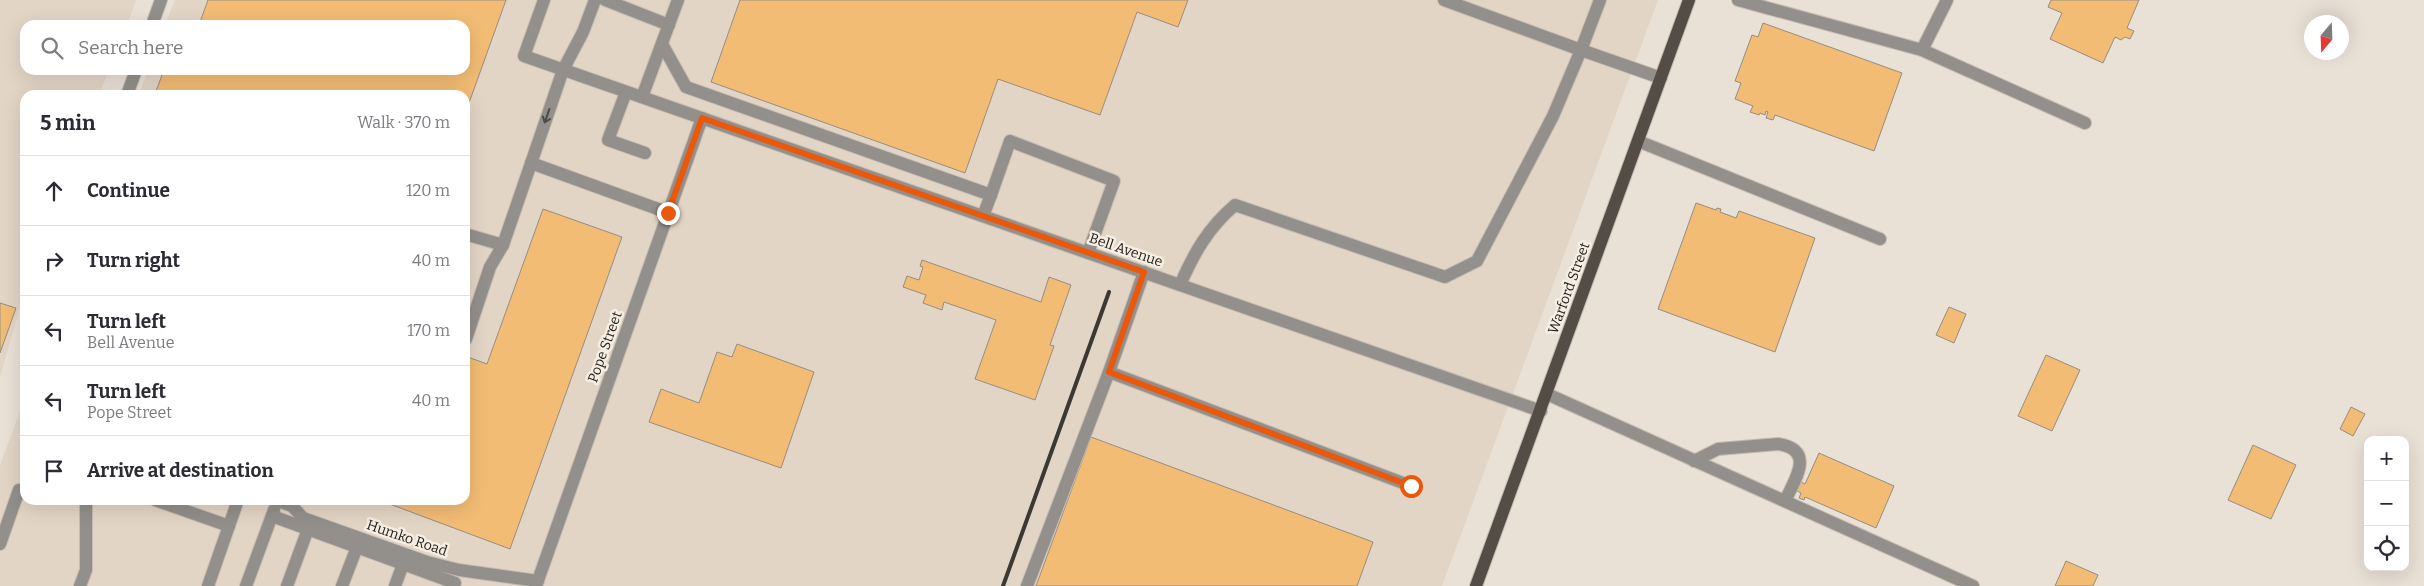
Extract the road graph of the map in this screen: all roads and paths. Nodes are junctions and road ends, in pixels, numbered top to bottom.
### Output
1 (161, 0) edge
2 (544, 0) edge
3 (596, 0) edge
4 (605, 0) edge
5 (678, 0) edge
6 (1444, 0) edge
7 (1600, 0) edge
8 (1689, 0) edge
9 (1738, 0) edge
10 (1946, 0) edge
11 (154, 20) edge
12 (669, 25) junction
13 (662, 44) junction
14 (1581, 50) junction
15 (1922, 50) junction
16 (563, 70) junction
17 (134, 75) edge
18 (1661, 78) junction
19 (129, 90) edge
20 (626, 92) junction
21 (642, 97) junction
22 (702, 118) junction
23 (2085, 123) dead end
24 (1638, 141) junction
25 (645, 153) dead end
26 (531, 163) junction
27 (991, 195) junction
28 (668, 213) junction
29 (983, 216) junction
30 (470, 235) edge
31 (1880, 240) dead end
32 (503, 245) junction
33 (1088, 253) junction
34 (1144, 272) junction
35 (1180, 285) junction
36 (470, 327) edge
37 (1109, 372) junction
38 (1547, 394) junction
39 (1540, 411) junction
40 (1694, 461) junction
41 (1411, 486) dead end
42 (20, 490) edge
43 (1786, 501) junction
44 (86, 505) edge
45 (169, 505) edge
46 (236, 505) edge
47 (275, 505) edge
48 (289, 505) edge
49 (272, 516) junction
50 (229, 526) junction
51 (308, 529) junction
52 (0, 544) edge
53 (357, 547) junction
54 (402, 564) junction
55 (458, 581) edge
56 (537, 584) edge
57 (80, 586) edge
58 (208, 586) edge
59 (246, 586) edge
60 (287, 586) edge
61 (342, 586) edge
62 (395, 586) edge
63 (1027, 586) edge
64 (1476, 586) edge
65 (1973, 586) edge

1 - 11 street
2 - 16 street, Bell Avenue
3 - 16 street
4 - 12 street
5 - 12 street
6 - 14 street
7 - 14 street
8 - 18 main road, Warford Street
9 - 15 street
10 - 15 street
12 - 13 street
13 - 21 street
13 - 27 street
14 - 18 street
14 - 35 street
15 - 23 street
16 - 20 street, Bell Avenue
16 -> 26 street
17 - 19 street
18 - 24 main road, Warford Street
20 - 21 street, Bell Avenue
20 - 25 street
21 - 22 street, Bell Avenue
22 - 28 street, Pope Street
22 - 29 street, Bell Avenue
24 - 31 street
24 - 38 main road, Warford Street
26 - 28 street
26 - 32 street
27 - 29 street
27 - 33 street
28 - 56 street, Pope Street
29 - 33 street, Bell Avenue
30 - 32 street
32 - 36 street
33 - 34 street, Bell Avenue
34 - 35 street, Bell Avenue
34 - 37 street
35 - 39 street, Bell Avenue
37 - 41 street
37 - 63 street
38 - 39 main road, Warford Street
38 - 40 street
39 - 64 main road, Warford Street
40 - 43 street
40 - 43 street
42 - 52 street
43 - 65 street
44 - 57 street
45 - 50 street
46 - 50 street
47 - 49 street
48 - 55 street, Humko Road
49 - 51 street
49 - 59 street
50 - 58 street
51 - 53 street
51 - 60 street
53 - 54 street
53 - 61 street
54 - 55 street
54 - 62 street
55 - 56 street, Humko Road

